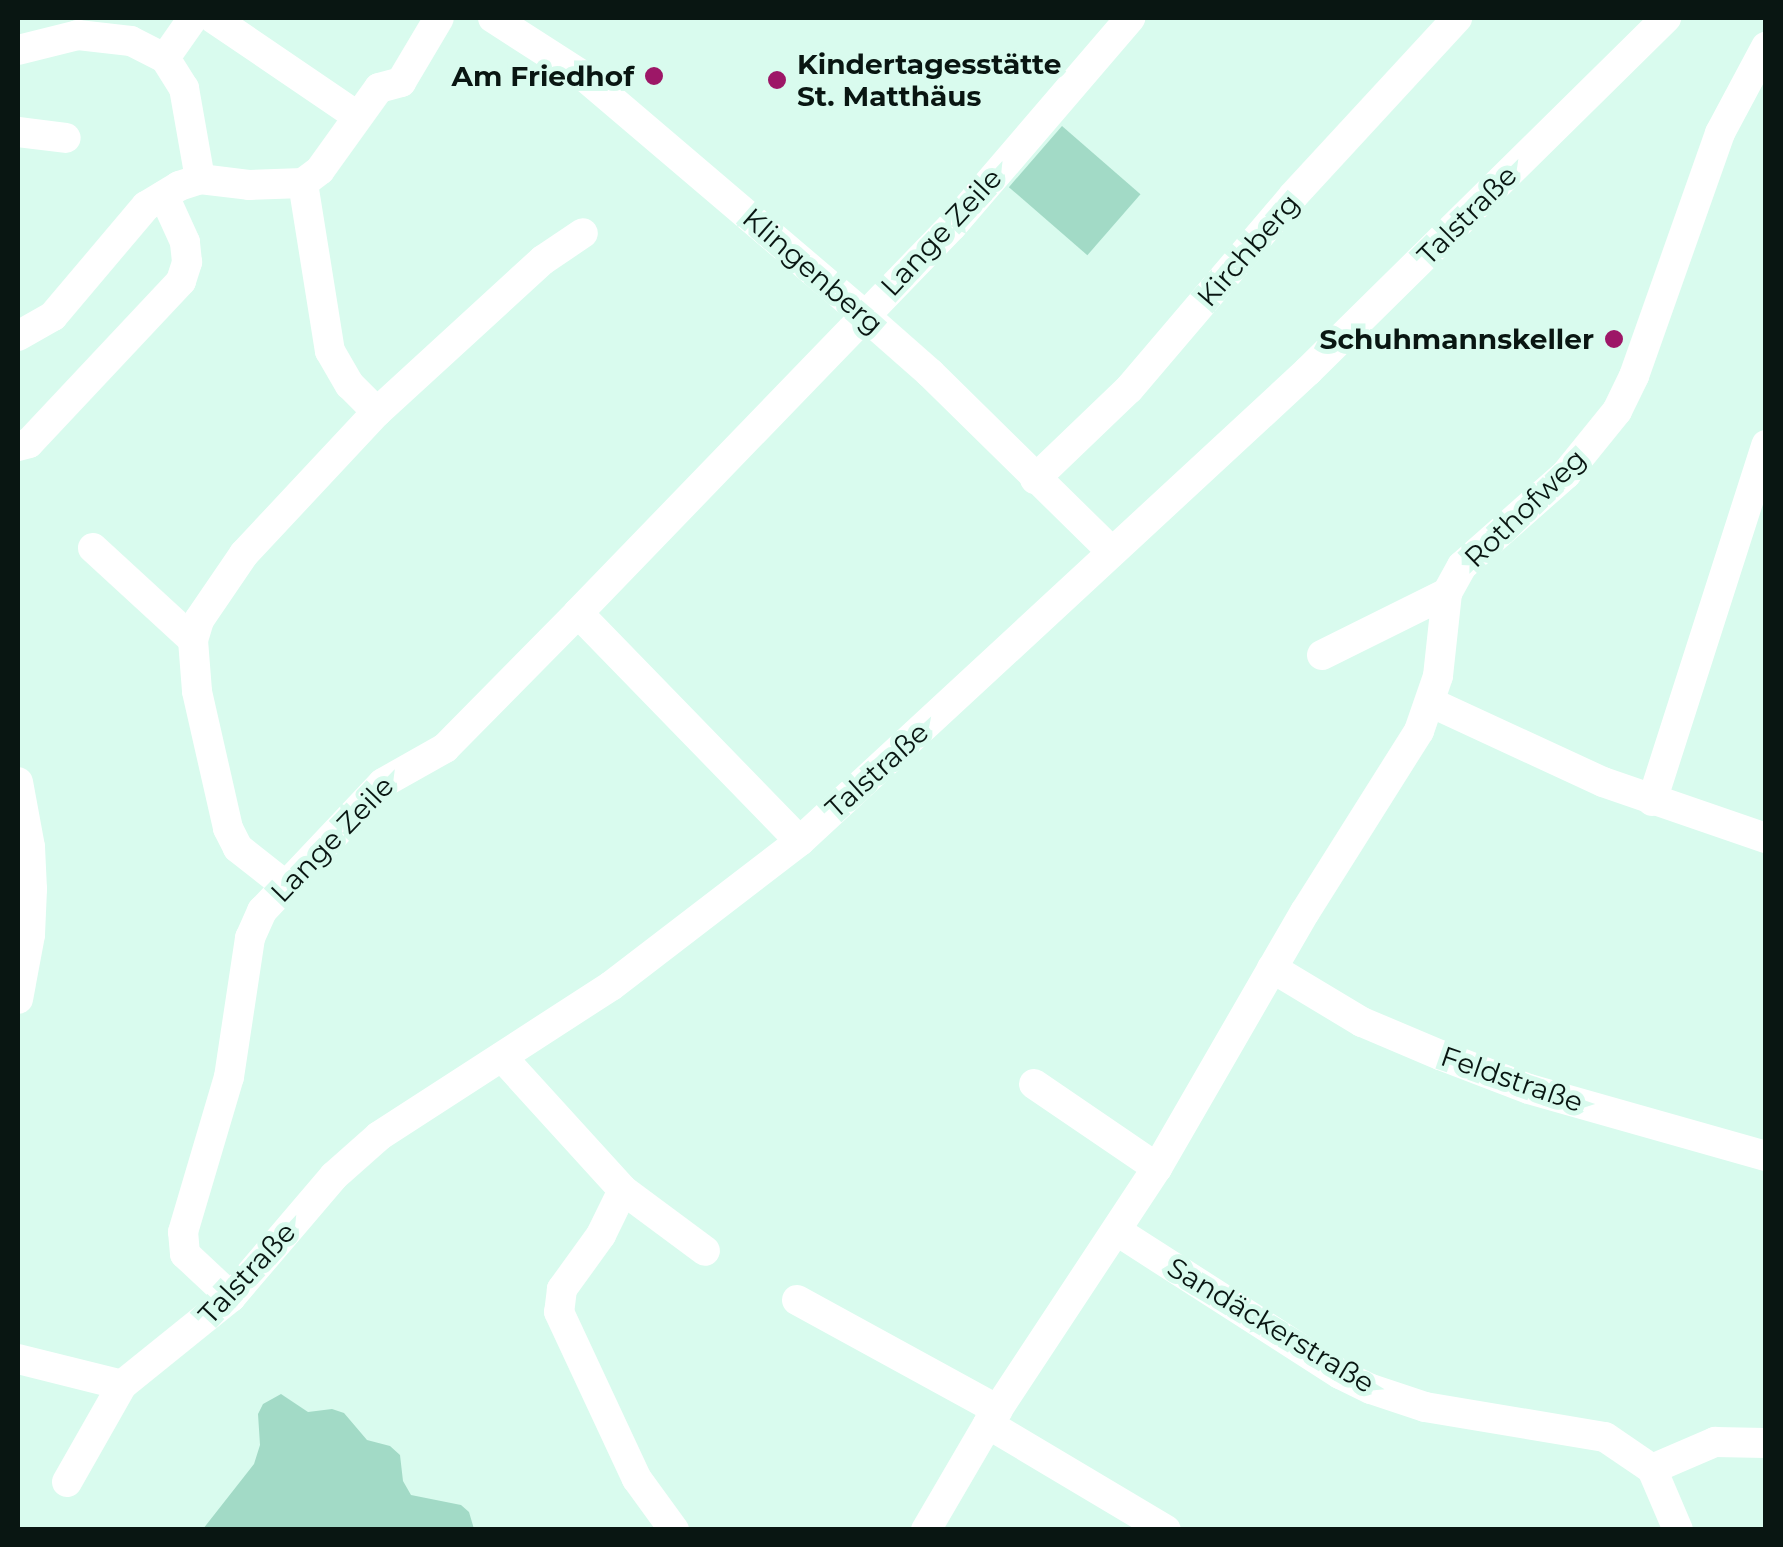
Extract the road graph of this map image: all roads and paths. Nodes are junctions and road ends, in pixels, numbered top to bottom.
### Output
1 (193, 18) edge
2 (213, 18) edge
3 (439, 18) edge
4 (493, 18) edge
5 (1130, 18) edge
6 (1456, 18) edge
7 (1666, 18) edge
8 (1766, 46) edge
9 (18, 50) edge
10 (164, 58) junction
11 (356, 116) junction
12 (18, 132) edge
13 (66, 138) dead end
14 (200, 179) junction
15 (304, 183) junction
16 (164, 196) junction
17 (583, 233) dead end
18 (863, 314) junction
19 (18, 336) edge
20 (378, 412) junction
21 (1766, 445) edge
22 (18, 446) edge
23 (1035, 479) junction
24 (94, 548) dead end
25 (1110, 551) junction
26 (1447, 593) junction
27 (578, 613) junction
28 (193, 640) junction
29 (1322, 655) dead end
30 (1432, 702) junction
31 (18, 782) edge
32 (1652, 801) junction
33 (1766, 838) edge
34 (800, 841) junction
35 (285, 886) junction
36 (1272, 968) junction
37 (18, 999) edge
38 (502, 1057) junction
39 (1034, 1084) dead end
40 (1766, 1156) edge
41 (1156, 1168) junction
42 (623, 1190) junction
43 (1117, 1231) junction
44 (705, 1252) dead end
45 (231, 1297) junction
46 (797, 1300) dead end
47 (18, 1360) edge
48 (122, 1385) junction
49 (993, 1417) junction
50 (1766, 1443) edge
51 (1652, 1469) junction
52 (67, 1482) dead end
53 (674, 1530) edge
54 (926, 1530) edge
55 (1166, 1530) edge
56 (1678, 1530) edge

1 - 10 street
2 - 11 street
3 - 11 street
4 - 18 street, Klingenberg
5 - 18 street, Lange Zeile
6 - 23 street, Kirchberg
7 - 25 street, Talstraße
8 - 26 street, Rothofweg
9 - 10 street
10 - 14 street
11 - 15 street
12 - 13 street
14 - 15 street
14 - 16 street
15 - 20 street
16 - 19 street
16 - 22 street
17 - 20 street
18 - 23 street, Klingenberg
18 - 27 street, Lange Zeile
20 - 28 street
21 - 32 street
23 - 25 street, Klingenberg
24 - 28 street
25 - 34 street, Talstraße
26 - 29 street
26 - 30 street, Rothofweg
27 - 34 street
27 - 35 street, Lange Zeile
28 - 35 street
30 - 32 street
30 - 36 street, Rothofweg
31 - 37 street
32 - 33 street
34 - 38 street, Talstraße
35 - 45 street, Lange Zeile
36 - 40 street, Feldstraße
36 - 41 street, Rothofweg
38 - 42 street
38 - 45 street, Talstraße
39 - 41 street
41 - 43 street, Rothofweg
42 - 44 street
42 - 53 street
43 - 49 street, Rothofweg
43 - 51 street, Sandäckerstraße
45 - 48 street, Talstraße
46 - 49 street
47 - 48 street
48 - 52 street, Talstraße
49 - 54 street, Rothofweg
49 - 55 street
50 - 51 street
51 - 56 street

